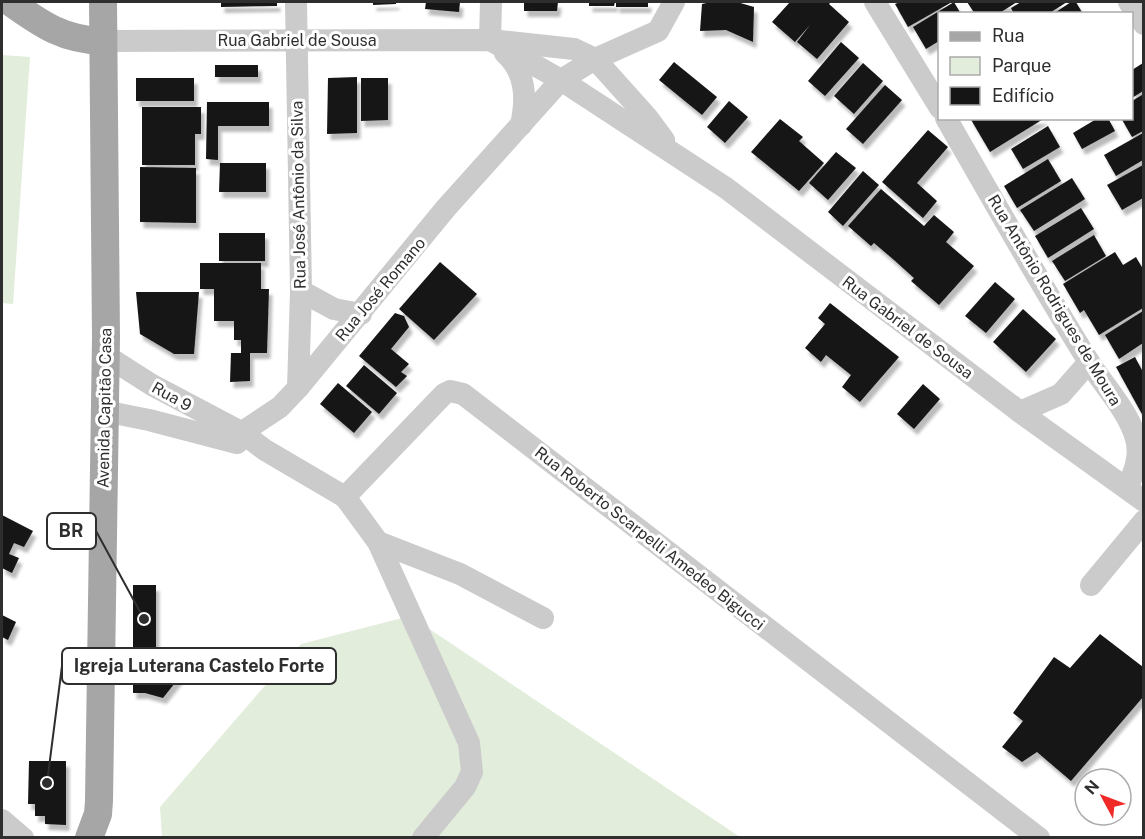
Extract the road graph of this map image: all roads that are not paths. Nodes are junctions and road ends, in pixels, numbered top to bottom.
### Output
1 (10, 2) edge
2 (102, 2) edge
3 (296, 2) edge
4 (491, 2) edge
5 (674, 2) edge
6 (875, 2) edge
7 (1130, 2) edge
8 (1143, 24) edge
9 (490, 40) junction
10 (103, 41) junction
11 (295, 41) junction
12 (595, 59) junction
13 (561, 80) junction
14 (938, 106) edge
15 (947, 120) edge
16 (521, 125) junction
17 (673, 151) junction
18 (300, 291) junction
19 (361, 314) junction
20 (105, 355) junction
21 (1089, 362) junction
22 (298, 388) junction
23 (104, 411) junction
24 (1020, 412) junction
25 (235, 436) junction
26 (1135, 495) edge
27 (345, 497) junction
28 (1143, 521) edge
29 (378, 542) junction
30 (1091, 585) dead end
31 (543, 618) dead end
32 (2, 820) edge
33 (98, 830) edge
34 (23, 837) edge
35 (423, 837) edge
36 (1039, 837) edge

1 - 10 main road
2 - 10 main road, Avenida Capitão Casa
3 - 11 street, Rua José Antônio da Silva
4 - 9 street
5 - 12 street, Rua José Romano
6 - 14 street
7 - 8 street
9 - 11 street, Rua Gabriel de Sousa
9 - 12 street, Rua Gabriel de Sousa
9 - 13 street, Rua Gabriel de Sousa
9 - 16 street
10 - 11 street, Rua Gabriel de Sousa
10 - 20 main road, Avenida Capitão Casa
11 - 18 street, Rua José Antônio da Silva
12 - 13 street, Rua José Romano
12 - 17 street, Rua Gabriel de Sousa
13 - 16 street, Rua José Romano
13 - 17 street, Rua Gabriel de Sousa
15 - 21 street, Rua Antônio Rodrigues de Moura
16 - 19 street, Rua José Romano
17 - 24 street, Rua Gabriel de Sousa
18 - 19 street
18 - 22 street, Rua José Antônio da Silva
19 - 22 street, Rua José Romano
20 - 23 main road, Avenida Capitão Casa
20 - 25 street, Rua 9
21 - 24 street
21 - 26 street, Rua Antônio Rodrigues de Moura
22 - 25 street, Rua José Romano
23 - 25 street, Rua 9
23 - 33 main road, Avenida Capitão Casa
24 - 26 street, Rua Gabriel de Sousa
25 - 27 street
27 - 29 street
27 - 36 street, Rua Roberto Scarpelli Amedeo Bigucci
28 - 30 street
29 - 31 street
29 - 35 street
32 - 34 street

